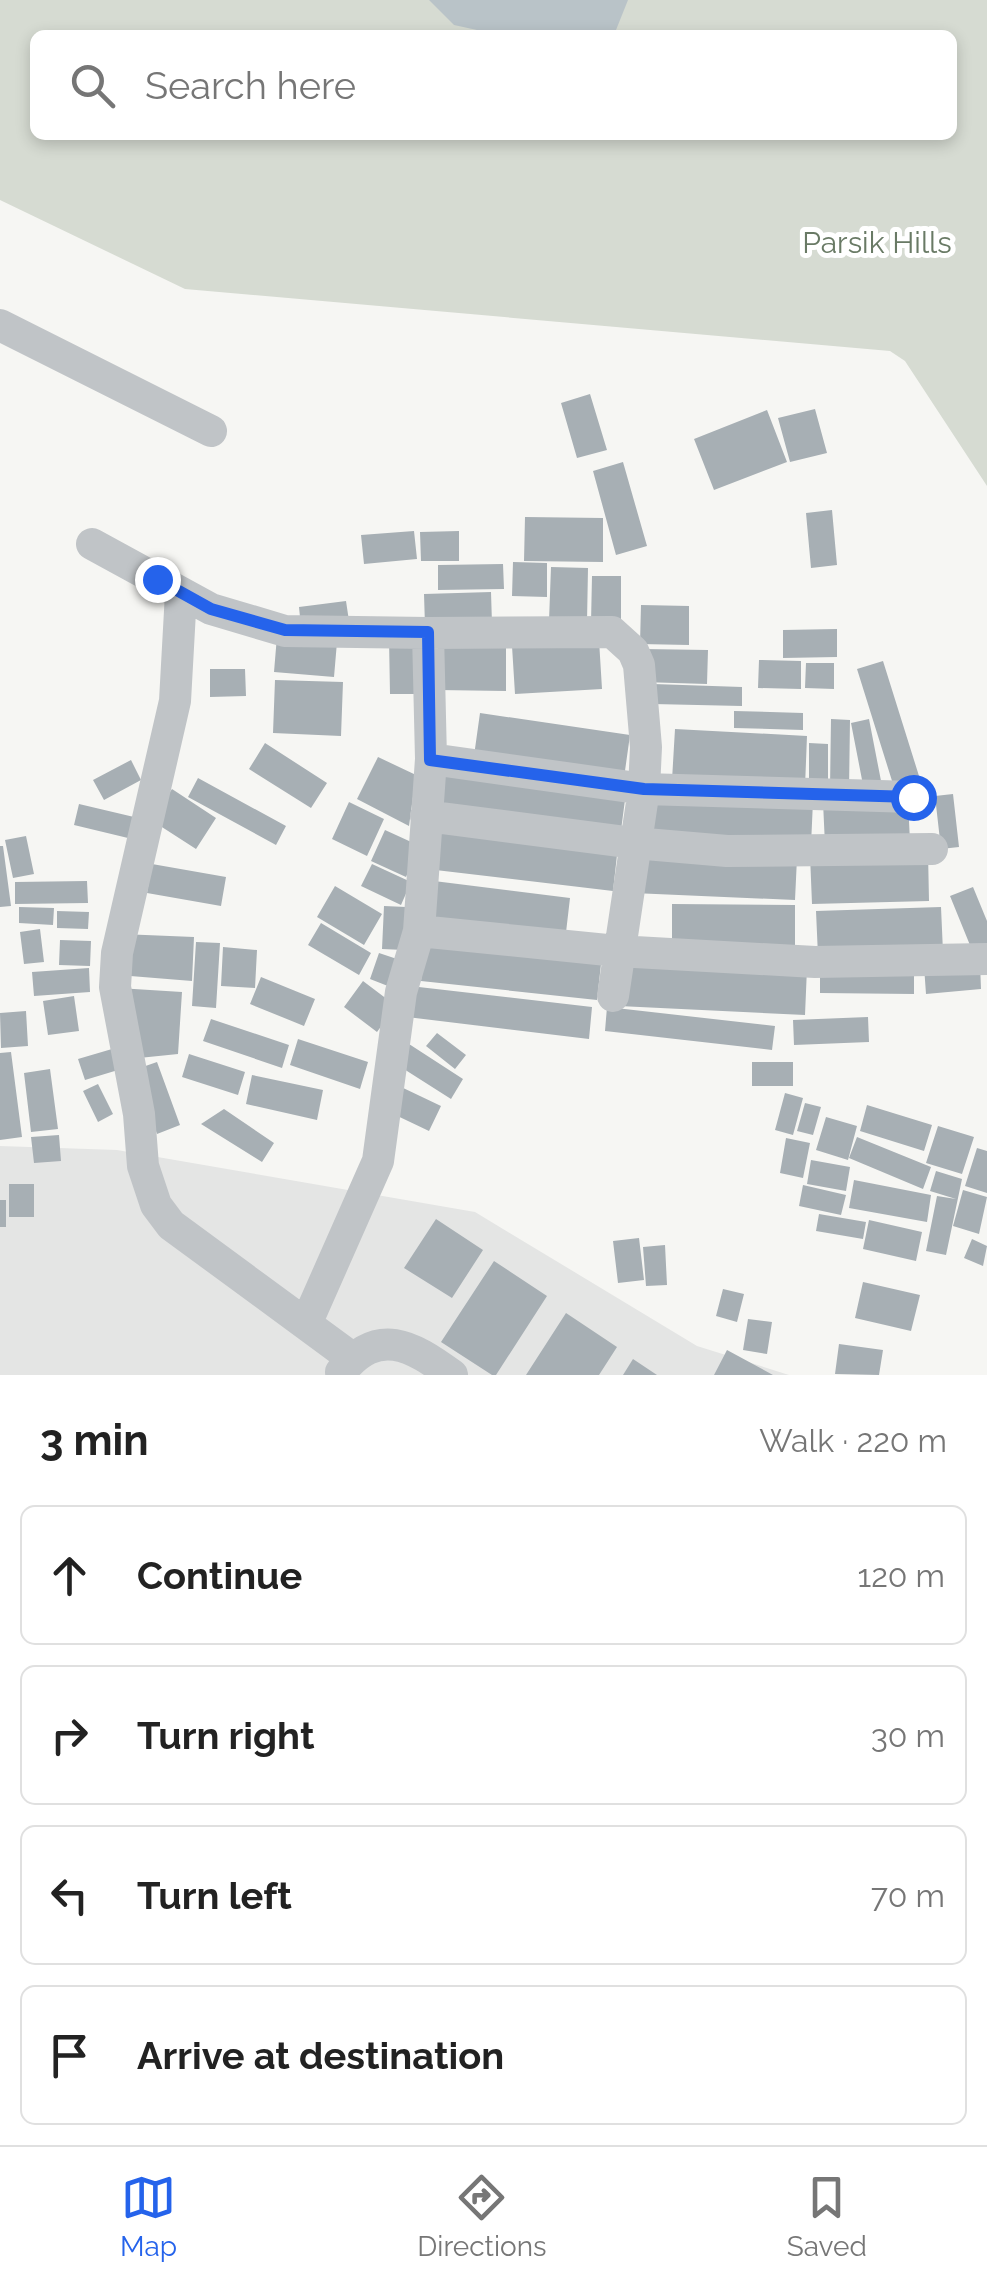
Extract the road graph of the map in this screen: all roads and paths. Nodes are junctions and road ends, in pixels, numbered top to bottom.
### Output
1 (0, 326) edge
2 (211, 431) dead end
3 (92, 544) dead end
4 (181, 593) junction
5 (428, 632) junction
6 (430, 760) junction
7 (644, 789) junction
8 (913, 797) dead end
9 (426, 816) junction
10 (634, 843) junction
11 (932, 848) dead end
12 (419, 931) junction
13 (618, 951) junction
14 (987, 959) edge
15 (613, 996) dead end
16 (306, 1324) junction
17 (346, 1367) edge
18 (452, 1375) edge

1 - 2 street
3 - 4 street
4 - 5 street
4 - 16 street
5 - 6 street
5 - 7 street
6 - 7 street
6 - 9 street
7 - 8 street
7 - 10 street
9 - 10 street
9 - 12 street
10 - 11 street
10 - 13 street
12 - 13 street
12 - 16 street
13 - 14 street
13 - 15 street
16 - 17 street
17 - 18 street

